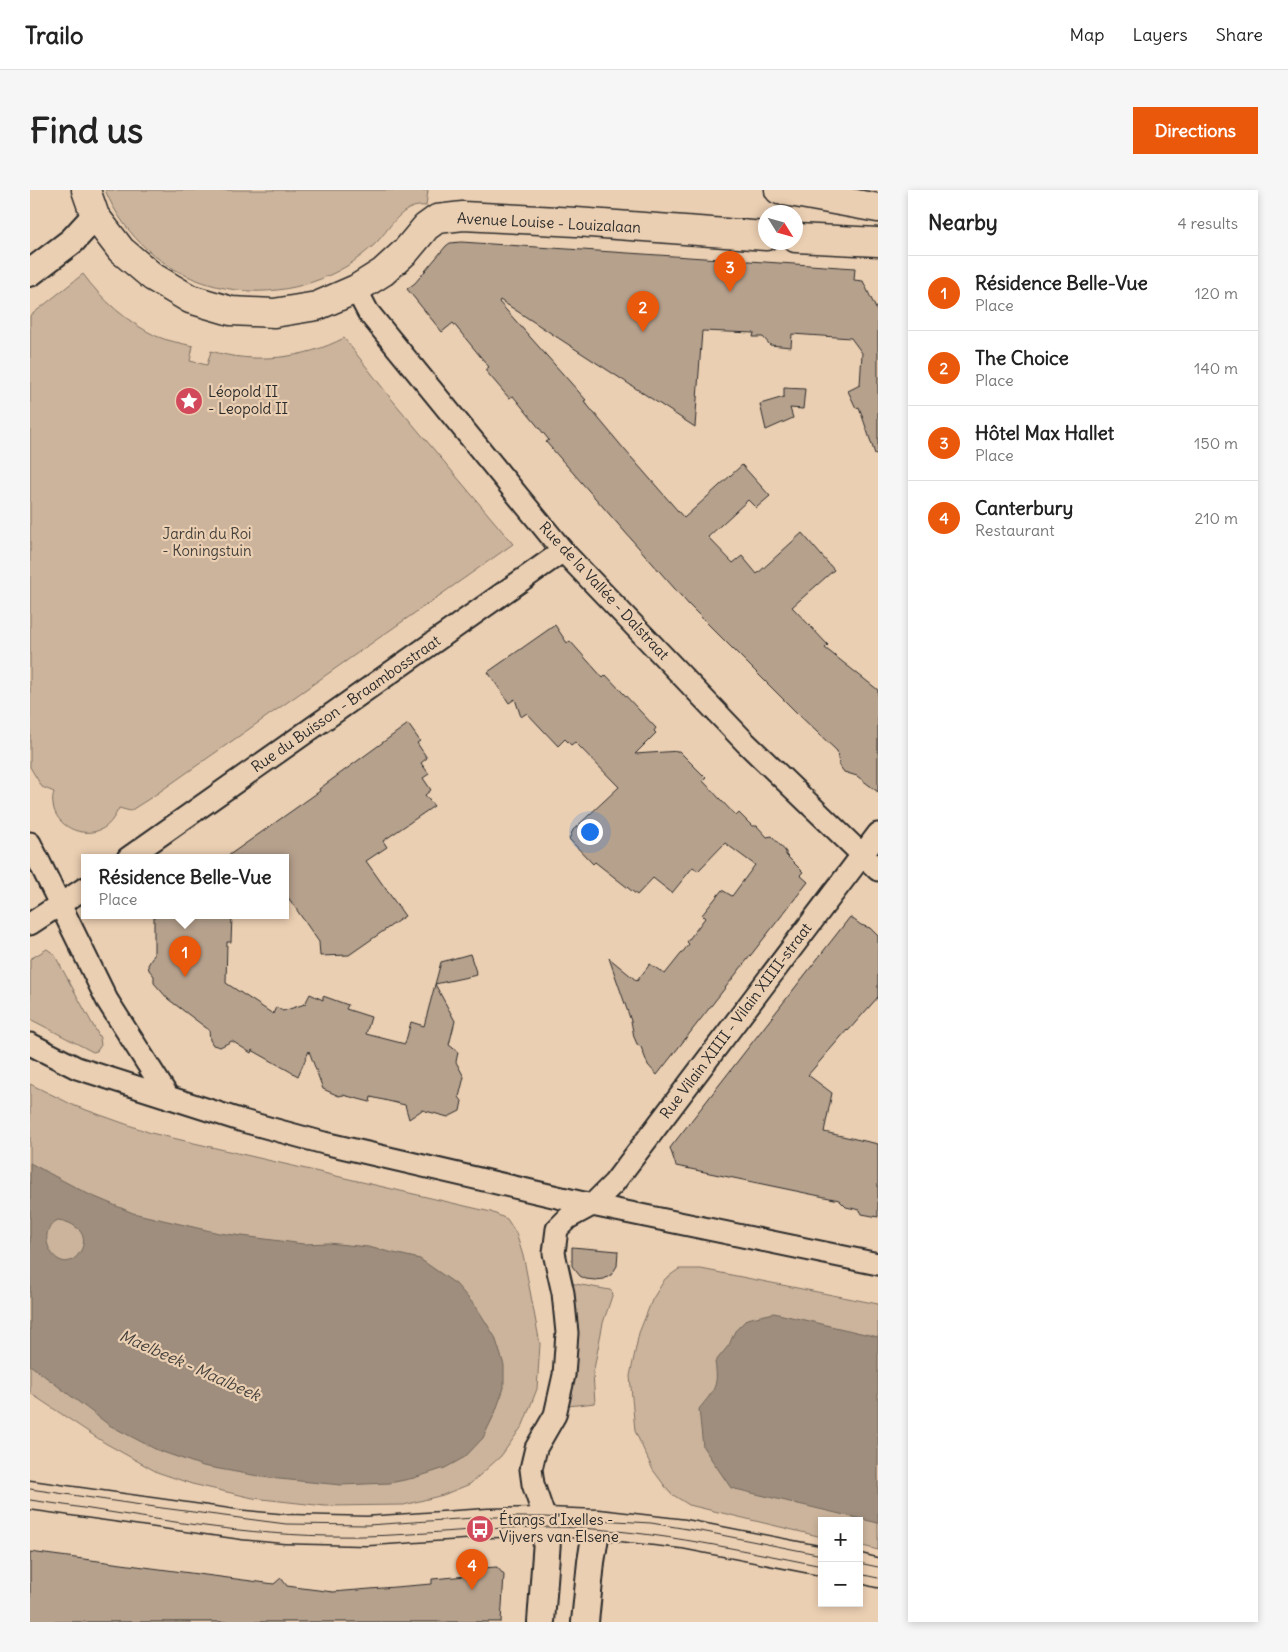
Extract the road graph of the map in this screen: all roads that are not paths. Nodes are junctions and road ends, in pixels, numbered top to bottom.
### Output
1 (86, 190) edge
2 (778, 190) edge
3 (878, 208) edge
4 (95, 216) junction
5 (758, 235) edge
6 (803, 238) edge
7 (878, 242) edge
8 (30, 274) edge
9 (356, 289) junction
10 (563, 550) junction
11 (878, 834) edge
12 (30, 843) edge
13 (134, 854) edge
14 (862, 855) junction
15 (878, 870) edge
16 (81, 891) edge
17 (60, 904) junction
18 (30, 924) edge
19 (30, 1044) edge
20 (169, 1098) junction
21 (592, 1204) junction
22 (878, 1264) edge
23 (30, 1495) edge
24 (546, 1522) junction
25 (597, 1524) junction
26 (818, 1559) edge
27 (863, 1569) edge
28 (878, 1573) edge
29 (541, 1622) edge
30 (585, 1622) edge

1 - 4 main road, Avenue Louise - Louizalaan
2 - 3 main road
4 - 8 street
4 - 9 main road, Avenue Louise - Louizalaan
5 - 9 main road, Avenue Louise - Louizalaan
6 - 7 main road
9 - 10 street, Rue de la Vallée - Dalstraat
10 - 13 street, Rue du Buisson - Braambosstraat
10 - 14 street, Rue de la Vallée - Dalstraat
11 - 14 street, Rue Vilain XIIII - Vilain XIIII-straat
12 - 17 street
14 - 15 street, Rue de la Vallée - Dalstraat
14 - 21 street, Rue Vilain XIIII - Vilain XIIII-straat
16 - 17 street
17 - 18 street
17 - 20 street
19 - 20 street
20 - 21 street
21 - 22 street
21 - 24 street, Rue Vilain XIIII - Vilain XIIII-straat
23 - 24 main road
24 - 25 main road
24 - 29 street
25 - 26 main road
25 - 30 street
27 - 28 main road

